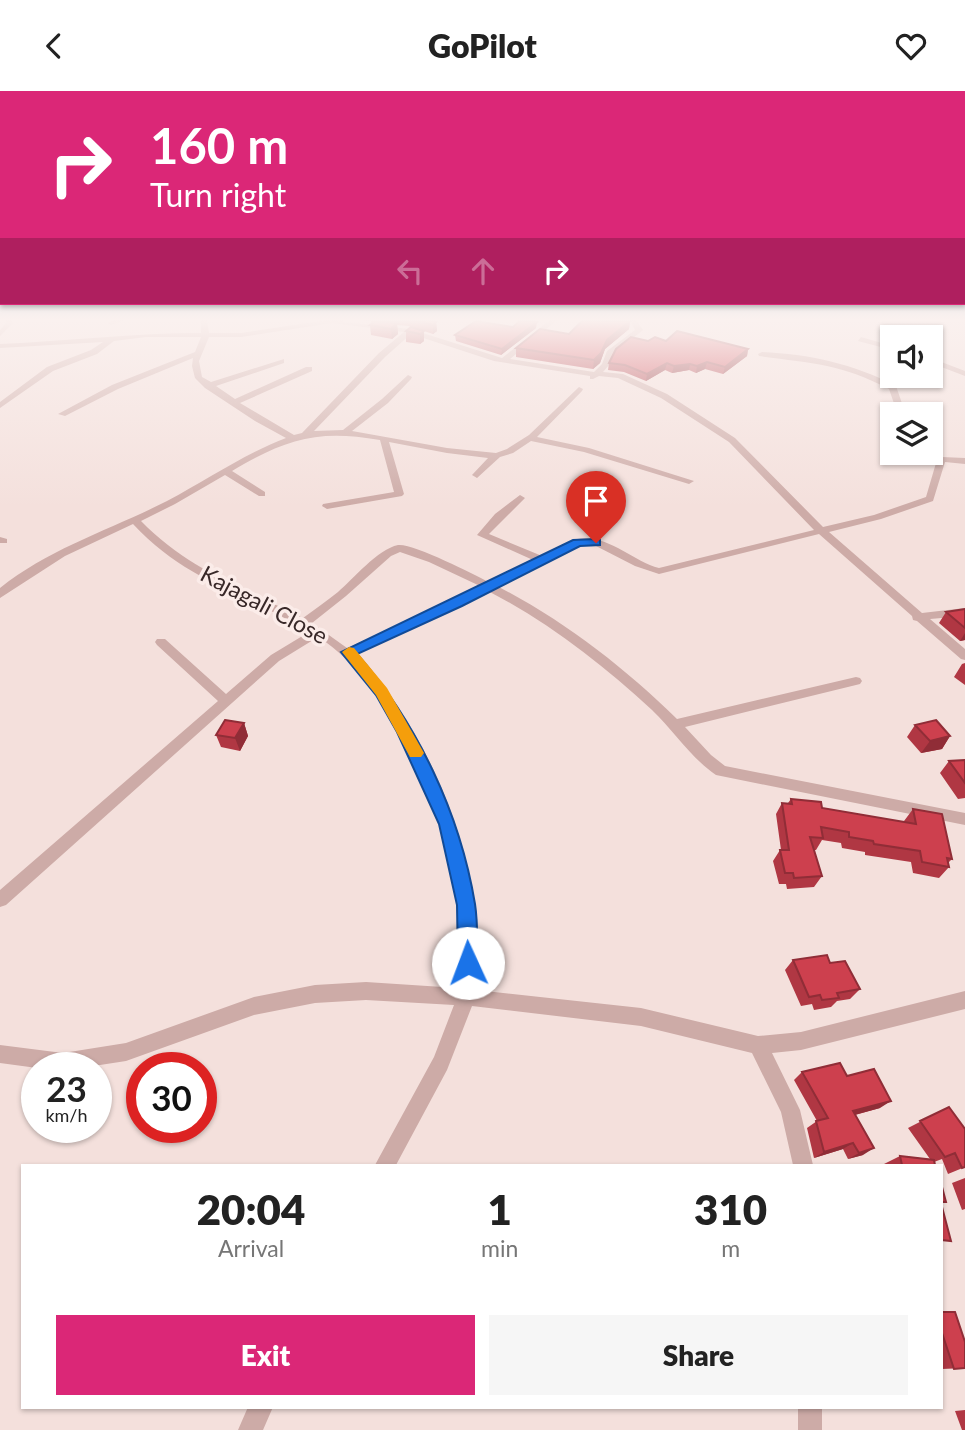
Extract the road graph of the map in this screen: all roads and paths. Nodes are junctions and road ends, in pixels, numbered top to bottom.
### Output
1 (32, 382) edge
2 (126, 382) edge
3 (205, 382) edge
4 (218, 382) edge
5 (279, 382) edge
6 (356, 382) edge
7 (403, 382) edge
8 (587, 382) edge
9 (634, 382) edge
10 (885, 382) edge
11 (208, 386) junction
12 (898, 402) edge
13 (233, 403) junction
14 (0, 406) edge
15 (62, 414) dead end
16 (344, 433) junction
17 (306, 434) junction
18 (529, 438) junction
19 (295, 439) junction
20 (384, 439) junction
21 (496, 456) junction
22 (943, 459) edge
23 (965, 461) edge
24 (940, 465) edge
25 (227, 472) junction
26 (477, 475) dead end
27 (689, 481) dead end
28 (262, 494) dead end
29 (520, 498) dead end
30 (327, 506) dead end
31 (136, 521) junction
32 (820, 530) junction
33 (543, 560) junction
34 (490, 587) junction
35 (0, 594) edge
36 (965, 612) edge
37 (918, 617) junction
38 (303, 624) junction
39 (318, 632) junction
40 (161, 642) dead end
41 (348, 652) junction
42 (965, 656) edge
43 (856, 681) dead end
44 (226, 701) junction
45 (675, 724) junction
46 (965, 820) edge
47 (0, 900) edge
48 (466, 997) junction
49 (965, 999) edge
50 (758, 1045) junction
51 (0, 1054) edge
52 (386, 1164) edge
53 (803, 1164) edge
54 (260, 1409) edge
55 (810, 1409) edge
56 (250, 1430) edge
57 (810, 1430) edge

1 - 14 street
2 - 15 street
3 - 11 street
4 - 11 street
5 - 13 street
6 - 17 street
7 - 16 street
8 - 18 street
9 - 32 street
10 - 12 street
11 - 13 street
13 - 19 street
16 - 17 street
16 - 20 street
17 - 19 street
18 - 21 street
18 - 27 street
19 - 25 street
20 - 21 street
20 - 30 street
21 - 26 street
22 - 23 street
24 - 32 street
25 - 28 street
25 - 31 street
29 - 33 street
31 - 35 street
31 - 38 street, Kajagali Close
32 - 33 street
32 - 37 street
33 - 34 street
34 - 38 street
34 - 41 street
34 - 45 street
36 - 37 street
37 - 42 street
38 - 39 street, Kajagali Close
39 - 41 street, Kajagali Close
39 - 44 street
40 - 44 street
41 - 48 street, Kajagali Close
43 - 45 street
44 - 47 street
45 - 46 street
48 - 50 street
48 - 51 street
48 - 52 street, Kajagali Close
49 - 50 street
50 - 53 street
54 - 56 street
55 - 57 street

